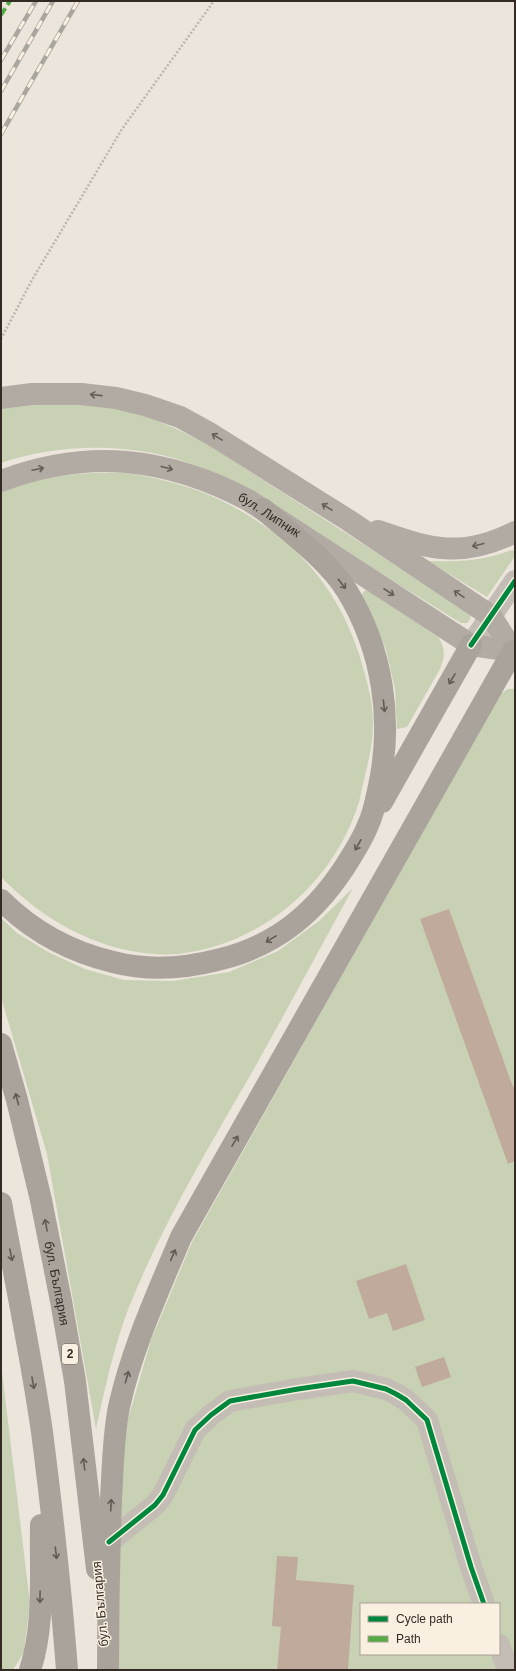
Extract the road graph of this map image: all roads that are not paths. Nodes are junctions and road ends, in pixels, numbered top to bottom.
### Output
1 (1, 398) edge
2 (1, 481) edge
3 (263, 509) junction
4 (348, 520) junction
5 (515, 532) edge
6 (515, 581) edge
7 (492, 616) junction
8 (471, 645) junction
9 (514, 651) edge
10 (369, 825) junction
11 (1, 900) edge
12 (1, 1044) edge
13 (1, 1203) edge
14 (42, 1432) junction
15 (109, 1542) junction
16 (484, 1603) edge
17 (500, 1648) edge
18 (30, 1670) edge
19 (67, 1670) edge
20 (106, 1670) edge
21 (508, 1670) edge

4 -> 1 main road
2 -> 3 main road, бул. Липник
3 -> 8 main road, бул. Липник
3 -> 10 highway
5 -> 4 main road
7 -> 4 main road
6 - 7 street
7 - 8 street
7 - 9 main road
8 - 9 main road, бул. Липник
8 -> 10 highway
15 -> 9 highway
10 -> 11 highway
20 -> 12 highway, бул. България / 2
13 -> 14 highway
14 -> 18 highway
14 -> 19 highway
15 - 16 street
15 - 20 highway
17 - 21 street

